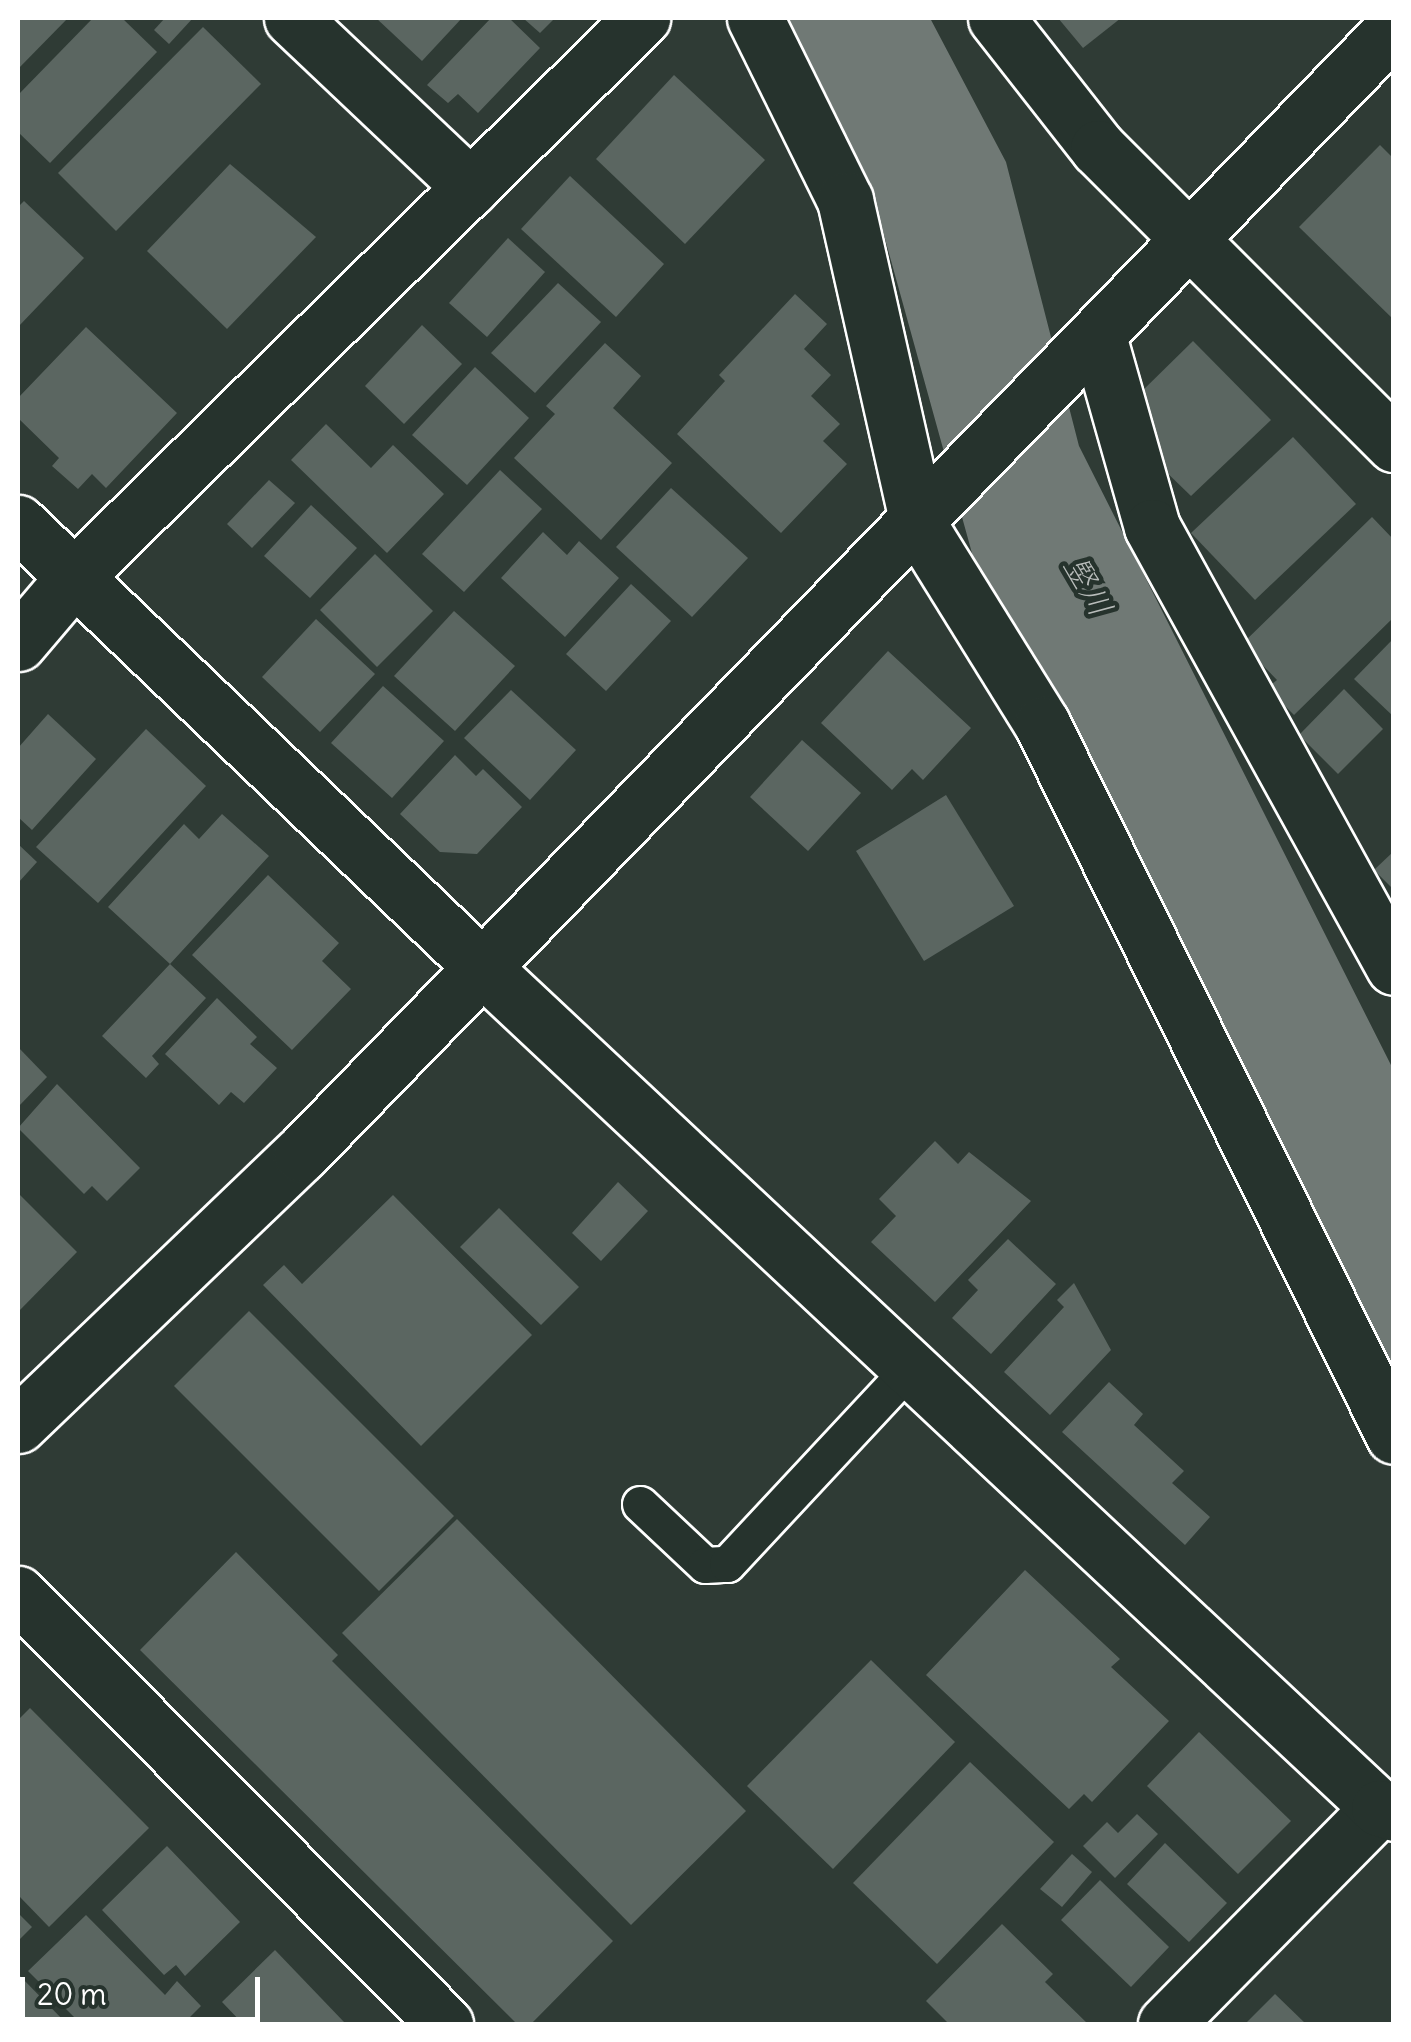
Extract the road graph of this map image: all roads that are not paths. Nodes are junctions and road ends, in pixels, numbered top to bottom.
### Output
1 (292, 18) edge
2 (642, 18) edge
3 (754, 18) edge
4 (996, 18) edge
5 (1394, 28) edge
6 (471, 188) junction
7 (1190, 238) junction
8 (1098, 336) junction
9 (1394, 444) edge
10 (18, 523) edge
11 (918, 524) junction
12 (74, 576) junction
13 (18, 643) edge
14 (1394, 966) edge
15 (483, 968) junction
16 (910, 1368) junction
17 (18, 1426) edge
18 (1394, 1436) edge
19 (640, 1504) dead end
20 (18, 1594) edge
21 (1386, 1810) edge
22 (446, 2024) edge
23 (1166, 2024) edge

1 - 6 street
2 - 6 street
3 - 11 street
4 - 7 street
5 - 7 street
6 - 12 street
7 - 8 street
7 - 9 street
8 - 11 street
8 - 14 street
10 - 12 street
11 - 15 street
11 - 18 street
12 - 13 street
12 - 15 street
15 - 16 street
15 - 17 street
16 - 19 lane
16 - 21 street
20 - 22 street
21 - 23 street

